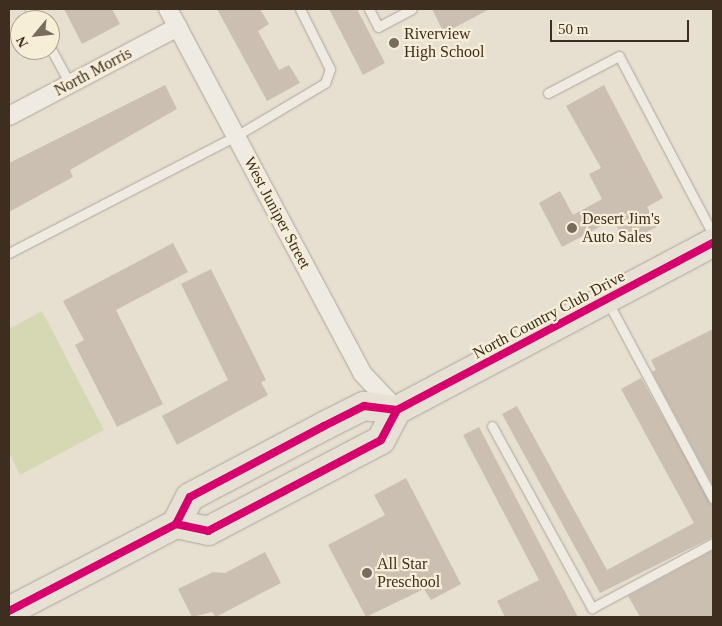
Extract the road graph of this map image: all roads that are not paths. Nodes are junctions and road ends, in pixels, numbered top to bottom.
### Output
1 (168, 9) edge
2 (300, 9) edge
3 (369, 9) edge
4 (412, 9) edge
5 (178, 27) junction
6 (57, 60) edge
7 (70, 84) junction
8 (548, 93) dead end
9 (9, 116) edge
10 (236, 136) junction
11 (713, 234) edge
12 (713, 243) edge
13 (9, 252) edge
14 (607, 300) junction
15 (397, 410) junction
16 (492, 426) dead end
17 (713, 499) edge
18 (176, 524) junction
19 (713, 543) edge
20 (9, 611) edge

1 - 5 street, West Juniper Street
2 - 10 lane
3 - 4 lane
5 - 7 street, North Morris
5 - 10 street, West Juniper Street
6 - 7 lane
7 - 9 street, North Morris
8 - 11 lane
10 - 13 lane
10 - 15 street, West Juniper Street
12 - 14 main road, North Country Club Drive
14 - 15 main road, North Country Club Drive
14 - 17 lane
15 - 18 main road
15 - 18 main road
16 - 19 lane
18 - 20 main road

